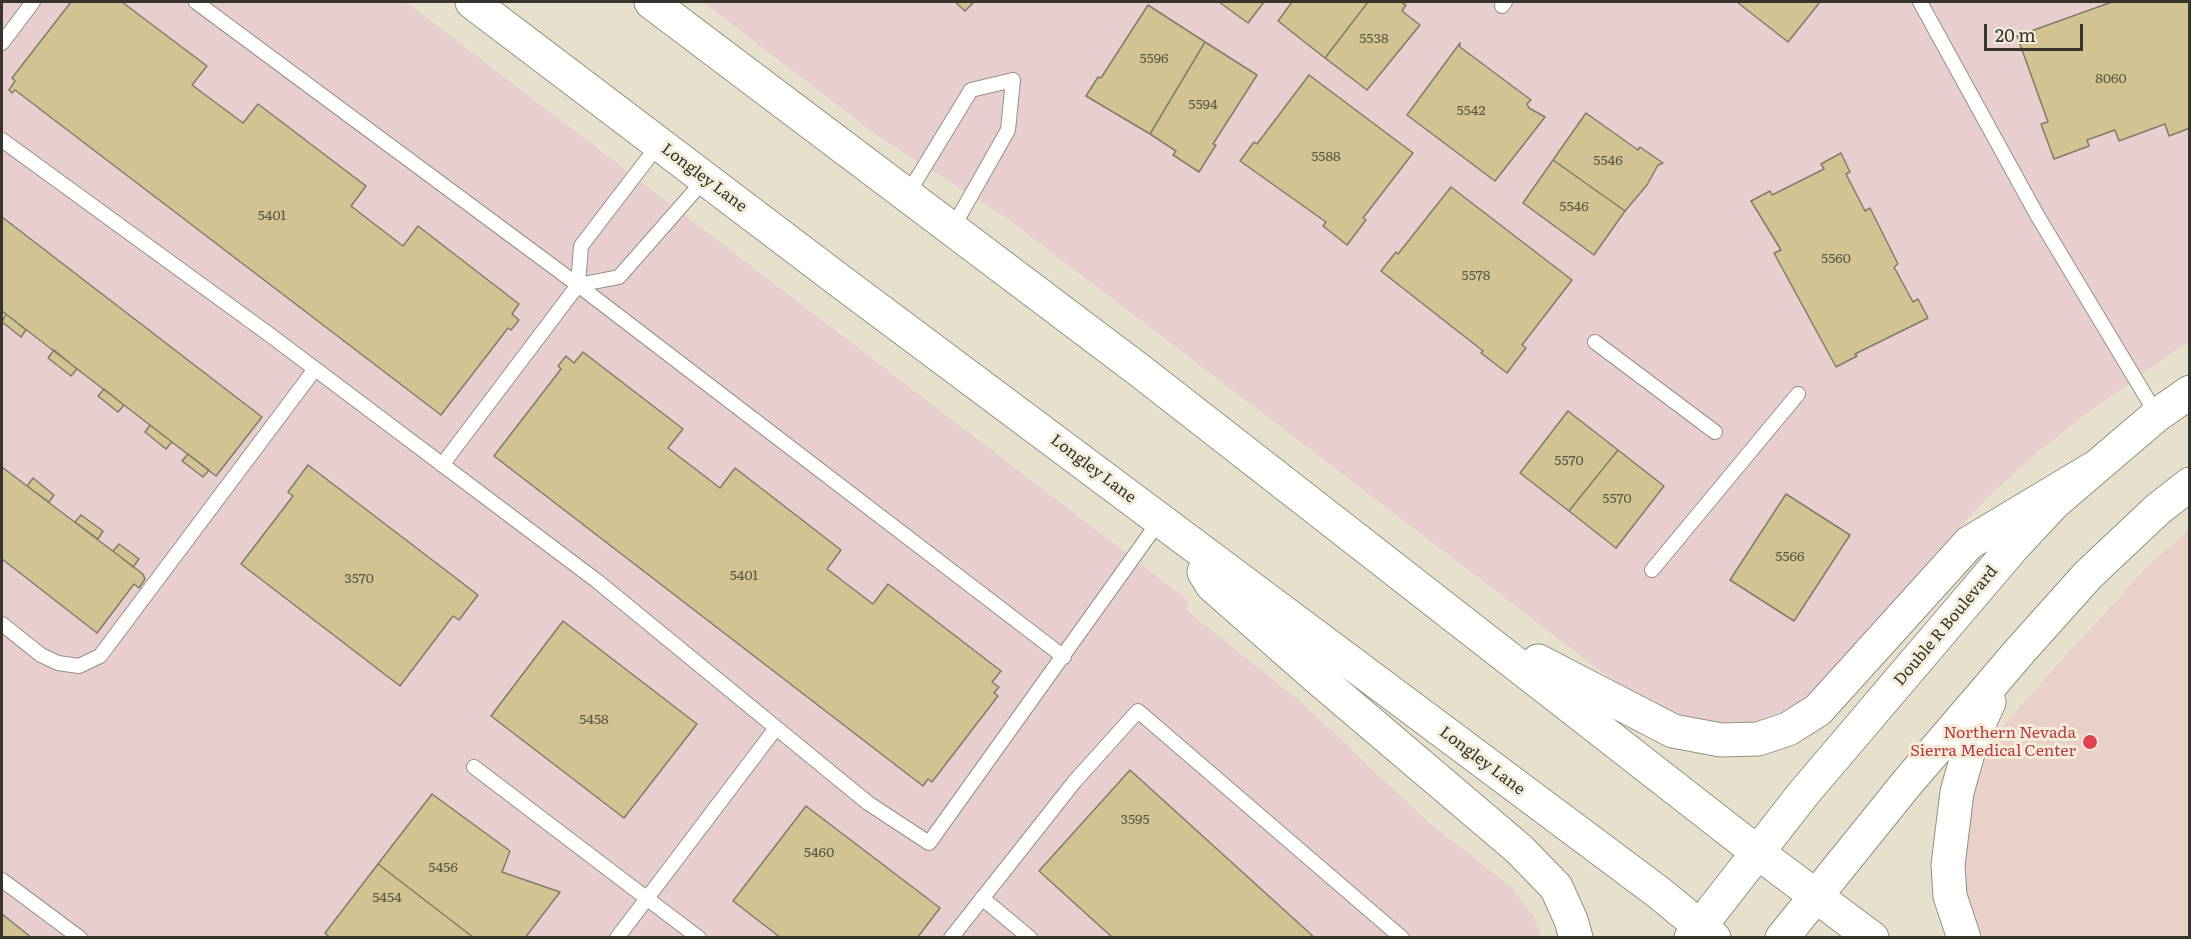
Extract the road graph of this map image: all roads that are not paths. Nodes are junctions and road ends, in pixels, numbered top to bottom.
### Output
1 (33, 2) edge
2 (196, 2) edge
3 (472, 2) edge
4 (651, 2) edge
5 (1920, 2) edge
6 (2, 43) edge
7 (2, 140) edge
8 (659, 144) junction
9 (705, 179) junction
10 (907, 195) junction
11 (952, 229) junction
12 (578, 285) junction
13 (1594, 342) dead end
14 (315, 369) junction
15 (2190, 392) edge
16 (1798, 394) dead end
17 (2157, 415) junction
18 (1715, 432) dead end
19 (442, 465) junction
20 (2094, 468) junction
21 (2190, 483) edge
22 (1168, 525) junction
23 (1652, 570) dead end
24 (2, 624) edge
25 (1466, 624) junction
26 (2020, 651) junction
27 (1064, 657) junction
28 (776, 728) junction
29 (474, 767) dead end
30 (1757, 852) junction
31 (2, 880) edge
32 (1816, 895) junction
33 (647, 898) junction
34 (982, 898) junction
35 (1702, 934) edge
36 (1784, 936) edge
37 (80, 938) edge
38 (617, 938) edge
39 (699, 938) edge
40 (951, 938) edge
41 (1030, 938) edge
42 (1402, 938) edge
43 (1576, 938) edge
44 (1872, 938) edge
45 (1964, 938) edge

1 - 6 lane
2 - 12 lane
3 - 8 main road, Longley Lane
4 - 10 main road
5 - 17 lane
7 - 14 lane
8 - 9 main road, Longley Lane
8 - 12 lane
9 - 12 lane
9 - 22 main road, Longley Lane
10 - 11 main road
10 - 11 lane
11 - 25 main road
12 - 19 lane
12 - 27 lane
13 - 18 lane
14 - 19 lane
14 - 24 lane
15 - 17 main road, Double R Boulevard
16 - 23 lane
17 - 20 main road, Double R Boulevard
19 - 28 lane
20 - 25 main road
20 - 30 main road, Double R Boulevard
21 - 26 main road
22 - 27 lane
22 - 35 main road, Longley Lane
22 - 43 main road
25 - 30 main road
26 - 32 main road
26 - 45 main road
27 - 28 lane
28 - 33 lane
29 - 33 lane
30 - 32 main road
30 - 35 main road, Double R Boulevard
31 - 37 lane
32 - 36 main road
32 - 44 main road
33 - 38 lane
33 - 39 lane
34 - 40 lane
34 - 41 lane
34 - 42 lane

